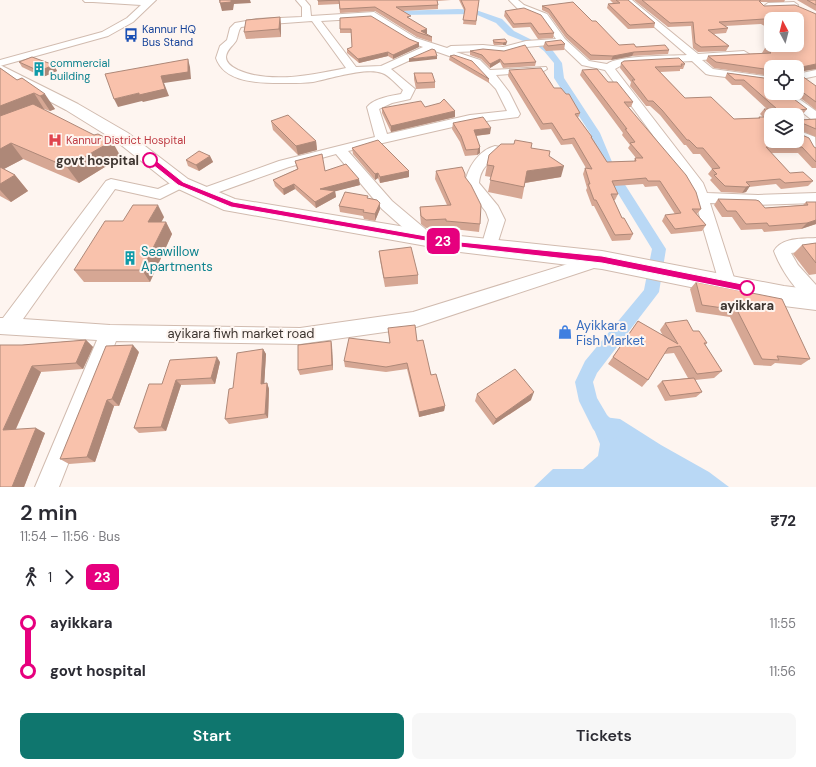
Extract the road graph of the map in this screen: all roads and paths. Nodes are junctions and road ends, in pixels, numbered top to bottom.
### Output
1 (89, 0) edge
2 (94, 0) edge
3 (300, 0) edge
4 (513, 0) edge
5 (627, 0) edge
6 (151, 1) edge
7 (792, 2) edge
8 (762, 6) edge
9 (804, 10) edge
10 (310, 19) junction
11 (562, 41) junction
12 (434, 48) junction
13 (744, 54) edge
14 (695, 57) junction
15 (0, 63) edge
16 (608, 68) junction
17 (542, 69) edge
18 (0, 70) edge
19 (353, 70) junction
20 (385, 70) junction
21 (487, 73) junction
22 (816, 73) edge
23 (804, 76) edge
24 (764, 79) edge
25 (793, 100) edge
26 (816, 118) edge
27 (804, 120) edge
28 (804, 138) edge
29 (382, 139) junction
30 (815, 144) edge
31 (339, 149) junction
32 (495, 150) edge
33 (181, 183) junction
34 (203, 193) junction
35 (702, 198) junction
36 (816, 198) edge
37 (424, 237) junction
38 (816, 244) edge
39 (489, 248) junction
40 (602, 260) junction
41 (727, 284) junction
42 (816, 297) edge
43 (816, 300) edge
44 (4, 326) edge
45 (110, 333) junction
46 (47, 487) edge

1 - 2 main road
2 - 6 street
3 - 10 street
4 - 11 street
5 - 14 street
6 - 15 street
7 - 8 street
7 - 9 street
10 - 12 street
10 - 19 street
10 - 19 street
11 - 12 street
11 - 16 street
12 - 20 street
12 - 21 street
13 - 14 street
14 - 16 street
14 - 24 street
16 - 35 street
17 - 21 street
18 - 33 main road
19 - 20 street
20 - 29 street
21 - 29 street
22 - 23 street
25 - 26 street
26 - 27 street
28 - 30 street
29 - 31 street
31 - 34 street
31 - 37 street
32 - 39 street
33 - 34 main road
33 - 44 street
34 - 37 main road
35 - 36 street
35 - 41 street
37 - 39 main road
38 - 42 street
39 - 40 main road
40 - 41 main road
40 - 45 street, ayikara fiwh market road
41 - 43 main road
44 - 45 street, ayikara fiwh market road
45 - 46 street

